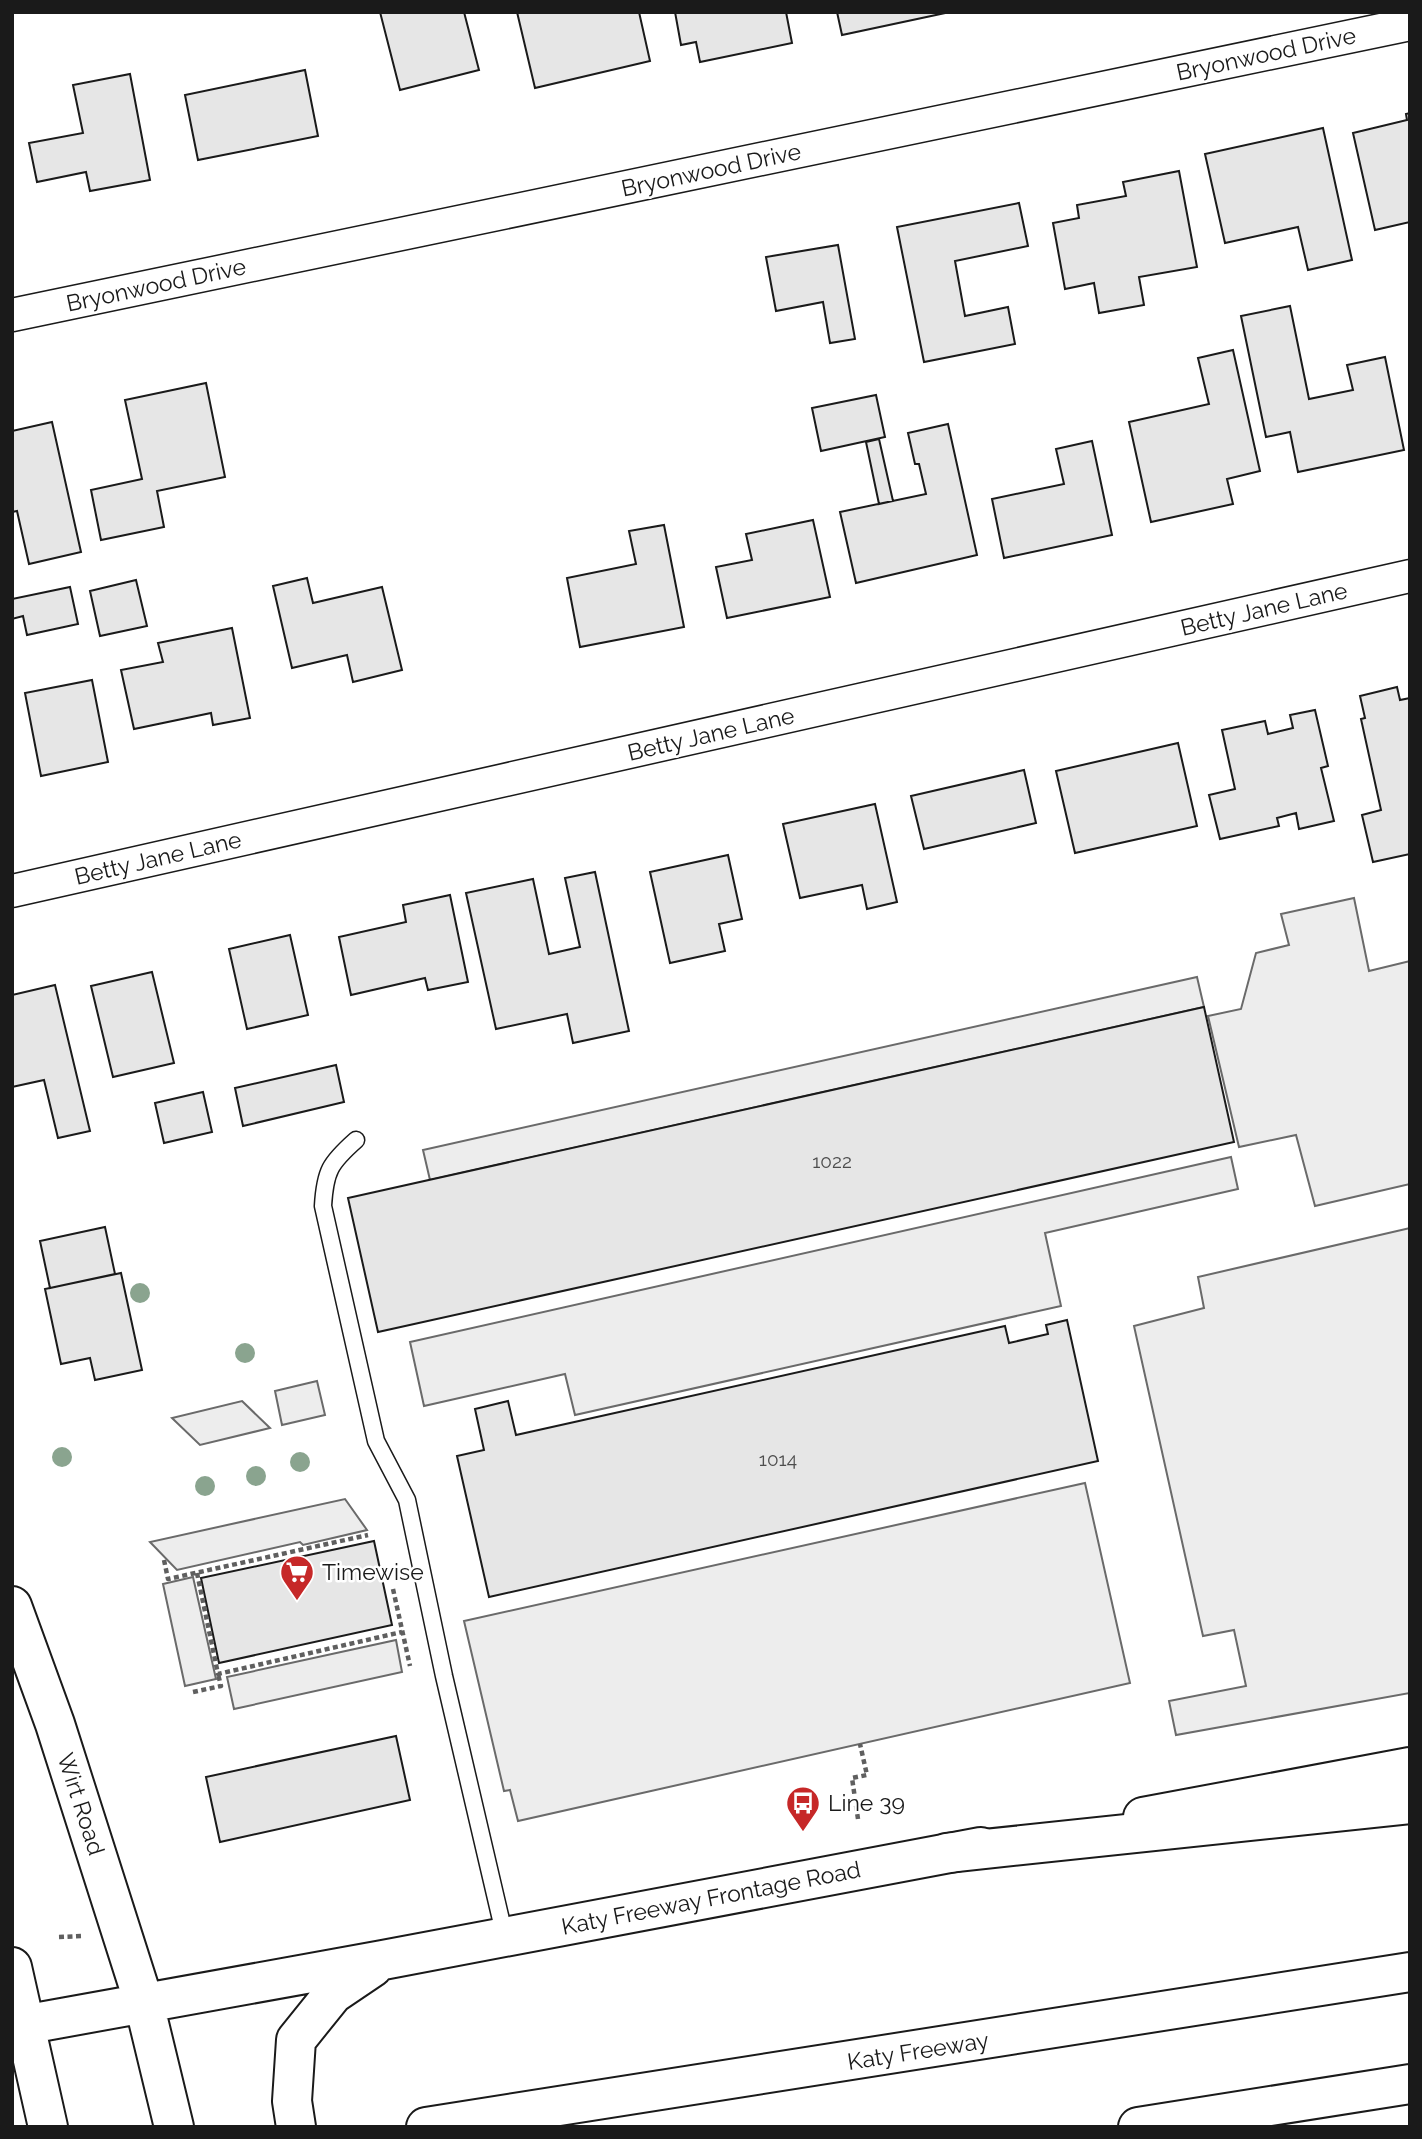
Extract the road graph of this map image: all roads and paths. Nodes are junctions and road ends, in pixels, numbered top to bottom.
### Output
1 (1410, 24) edge
2 (12, 316) edge
3 (1410, 576) edge
4 (12, 891) edge
5 (356, 1140) dead end
6 (368, 1535) dead end
7 (164, 1560) dead end
8 (197, 1573) junction
9 (393, 1589) dead end
10 (12, 1606) edge
11 (402, 1632) junction
12 (410, 1666) dead end
13 (218, 1674) junction
14 (192, 1692) dead end
15 (860, 1744) dead end
16 (1410, 1767) edge
17 (1410, 1804) edge
18 (859, 1819) dead end
19 (947, 1853) junction
20 (505, 1937) junction
21 (383, 1960) junction
22 (1410, 1965) edge
23 (12, 1966) edge
24 (1410, 1972) edge
25 (1348, 1982) junction
26 (144, 2003) junction
27 (18, 2026) edge
28 (1410, 2084) edge
29 (48, 2127) edge
30 (173, 2127) edge
31 (296, 2127) edge
32 (426, 2127) edge
33 (1138, 2127) edge

1 - 2 street, Bryonwood Drive
3 - 4 street, Betty Jane Lane
5 - 20 lane
6 - 8 path
7 - 8 path
8 - 13 path
9 - 11 path
10 - 26 main road, Wirt Road
11 - 12 path
11 - 13 path
13 - 14 path
15 - 18 path
16 - 19 main road, Katy Freeway Frontage Road
17 - 19 main road
19 - 20 main road, Katy Freeway Frontage Road
20 - 21 main road, Katy Freeway Frontage Road
21 - 26 main road, Katy Freeway Frontage Road
21 - 31 main road
22 - 25 main road
23 - 27 main road
24 - 25 main road, Katy Freeway
25 - 32 main road, Katy Freeway
26 - 27 main road, Katy Freeway Frontage Road
26 - 30 main road, Wirt Road
27 - 29 main road
28 - 33 main road

